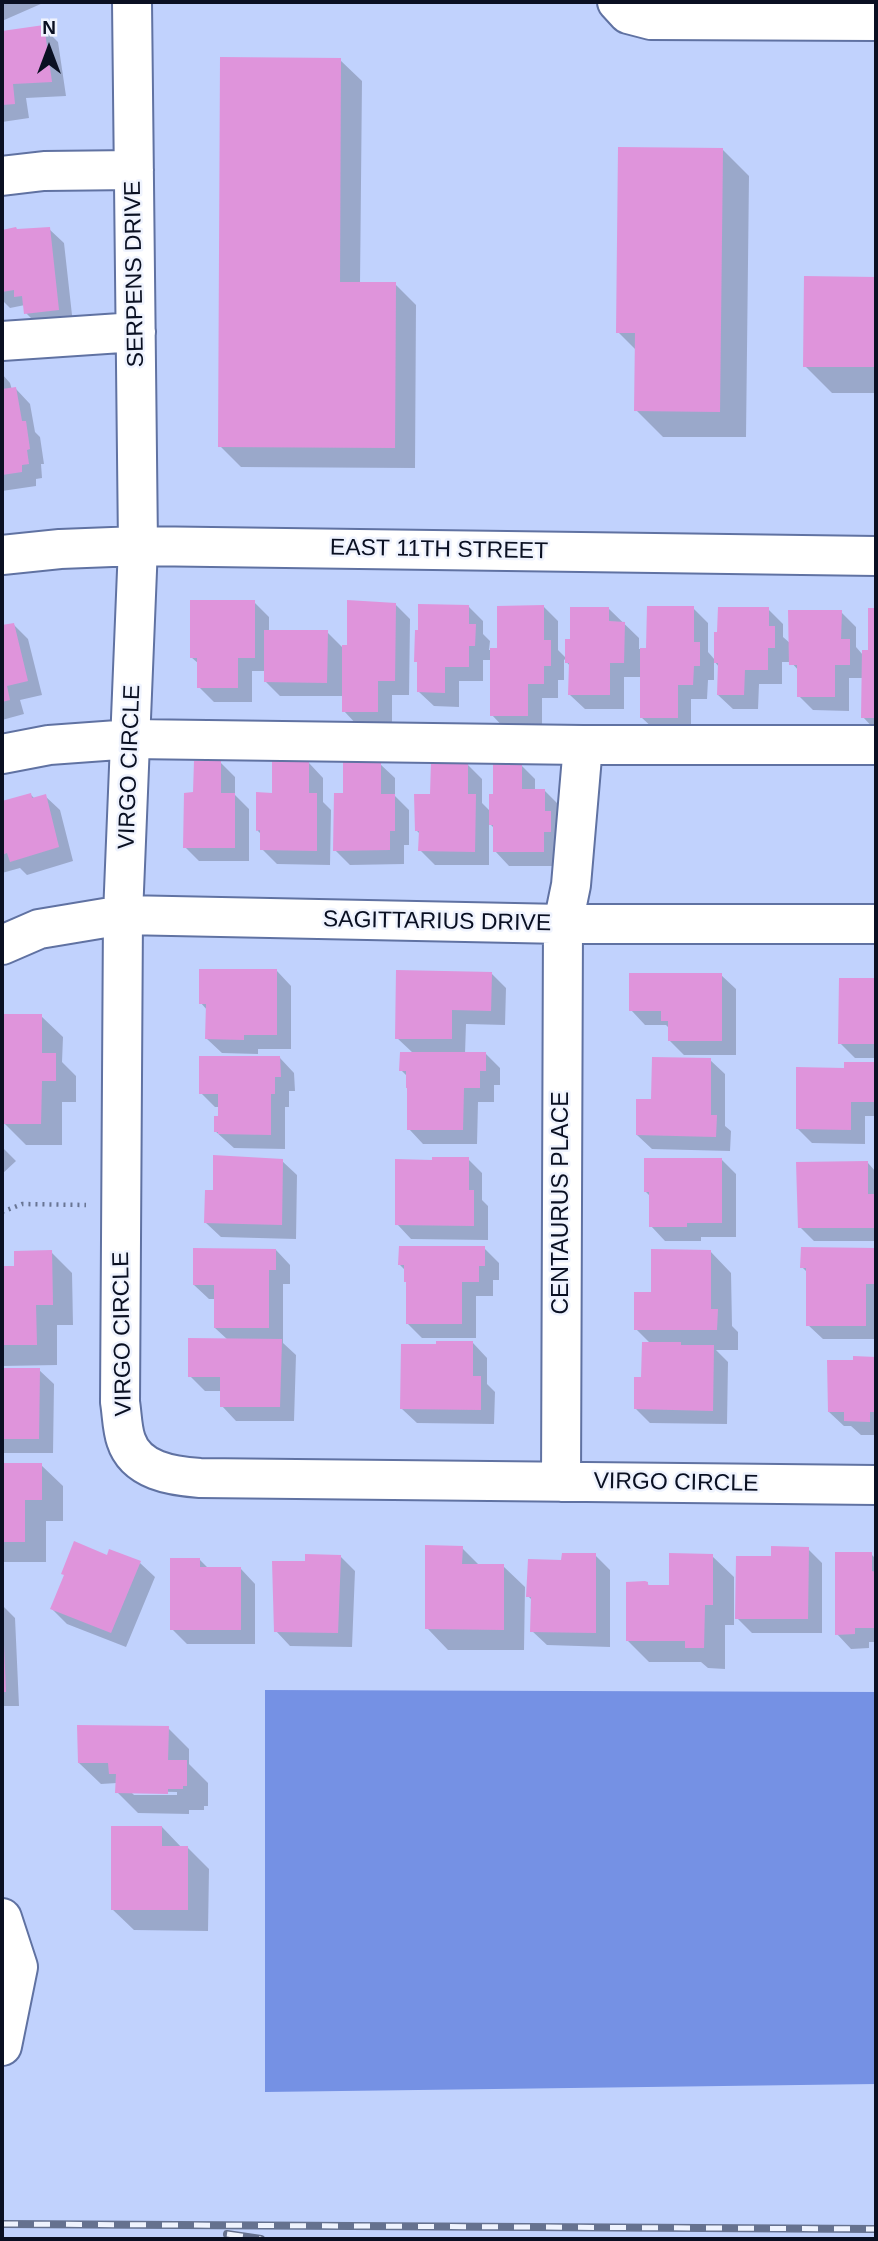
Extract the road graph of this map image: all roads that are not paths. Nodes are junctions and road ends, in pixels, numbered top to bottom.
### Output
1 (132, 2) edge
2 (617, 2) edge
3 (876, 21) edge
4 (134, 170) junction
5 (2, 176) edge
6 (136, 332) junction
7 (2, 341) edge
8 (138, 546) junction
9 (2, 555) edge
10 (876, 556) edge
11 (132, 739) junction
12 (583, 745) junction
13 (876, 745) edge
14 (2, 754) edge
15 (123, 915) junction
16 (876, 924) edge
17 (563, 925) junction
18 (2, 945) edge
19 (561, 1482) junction
20 (876, 1485) edge
21 (2, 1918) edge
22 (2, 2046) edge

1 - 4 street, SERPENS DRIVE
2 - 3 street
4 - 5 street
4 - 6 street, SERPENS DRIVE
6 - 7 street
6 - 8 street, SERPENS DRIVE
8 - 9 street, EAST 11TH STREET
8 - 10 street, EAST 11TH STREET
8 - 11 street, VIRGO CIRCLE
11 - 12 street
11 - 14 street
11 - 15 street, VIRGO CIRCLE
12 - 13 street
12 - 17 street, CENTAURUS PLACE
15 - 17 street, SAGITTARIUS DRIVE
15 - 18 street, SAGITTARIUS DRIVE
15 - 19 street, VIRGO CIRCLE
16 - 17 street, SAGITTARIUS DRIVE
17 - 19 street, CENTAURUS PLACE
19 - 20 street, VIRGO CIRCLE
21 - 22 street

